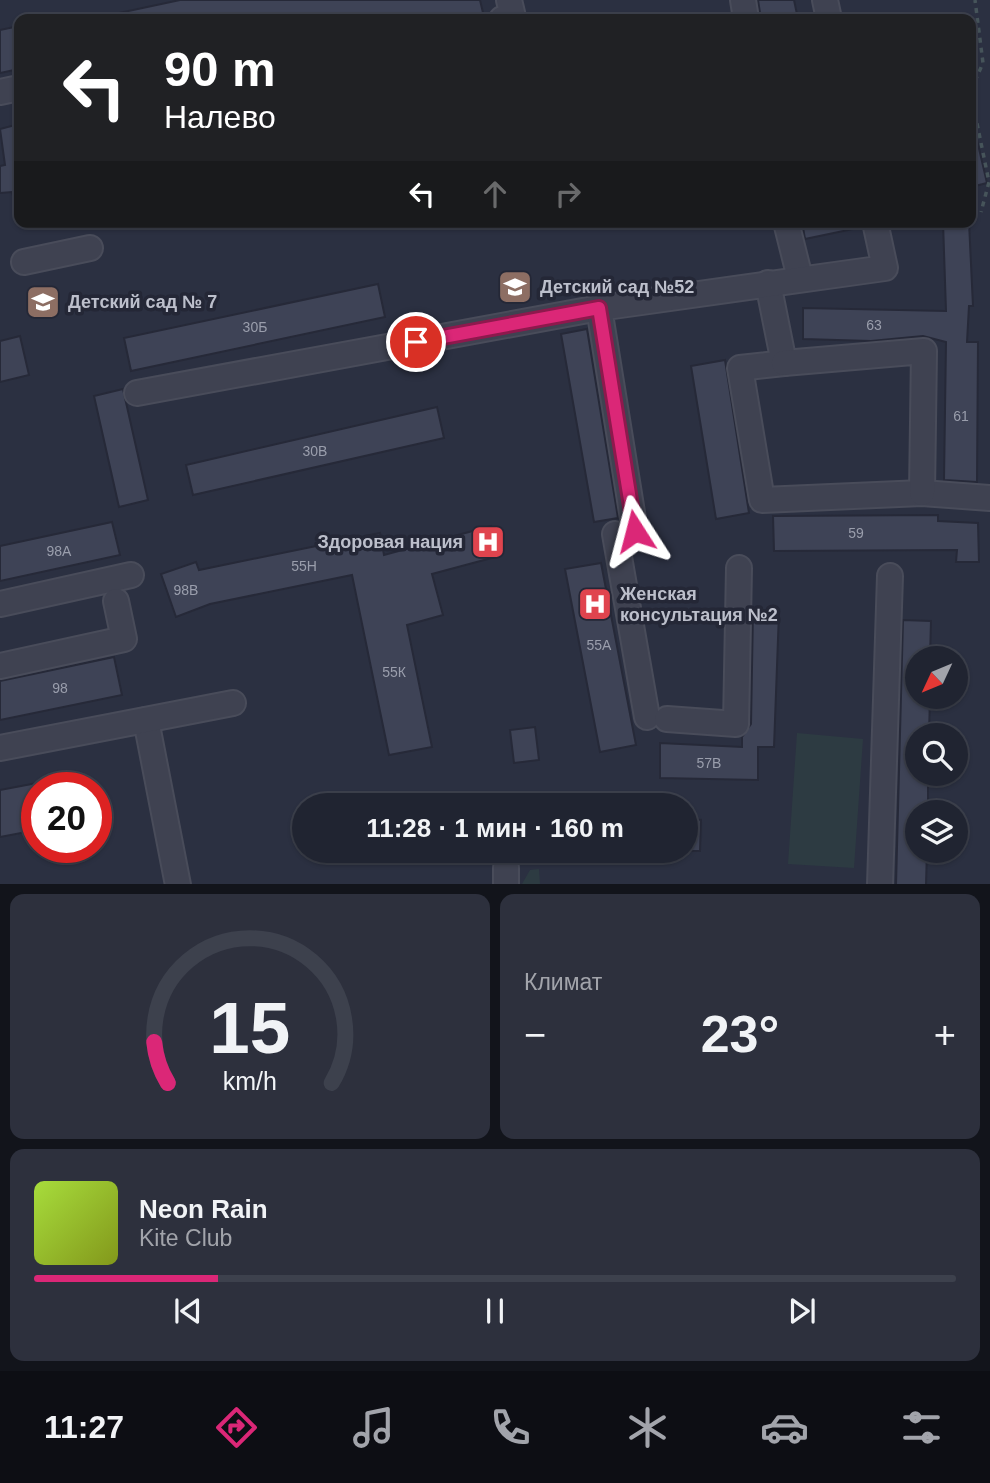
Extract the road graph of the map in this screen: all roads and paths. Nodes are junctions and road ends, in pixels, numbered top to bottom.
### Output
1 (975, 0) edge
2 (976, 80) edge
3 (976, 117) edge
4 (981, 212) dead end
5 (788, 228) edge
6 (876, 228) edge
7 (90, 248) dead end
8 (24, 262) dead end
9 (800, 278) junction
10 (768, 283) junction
11 (599, 308) junction
12 (784, 363) junction
13 (137, 393) dead end
14 (922, 493) junction
15 (990, 498) edge
16 (739, 568) dead end
17 (131, 575) dead end
18 (890, 576) dead end
19 (116, 601) dead end
20 (0, 604) edge
21 (0, 666) edge
22 (233, 703) dead end
23 (146, 720) junction
24 (0, 748) edge
25 (178, 884) edge
26 (880, 884) edge

1 - 2 path
3 - 4 path
5 - 9 street
6 - 9 street
7 - 8 street
9 - 10 street
10 - 11 street
10 - 12 street
11 - 13 street
11 - 16 street
12 - 14 street
12 - 14 street
14 - 15 street
17 - 20 street
18 - 26 street
19 - 21 street
22 - 23 street
23 - 24 street
23 - 25 street

